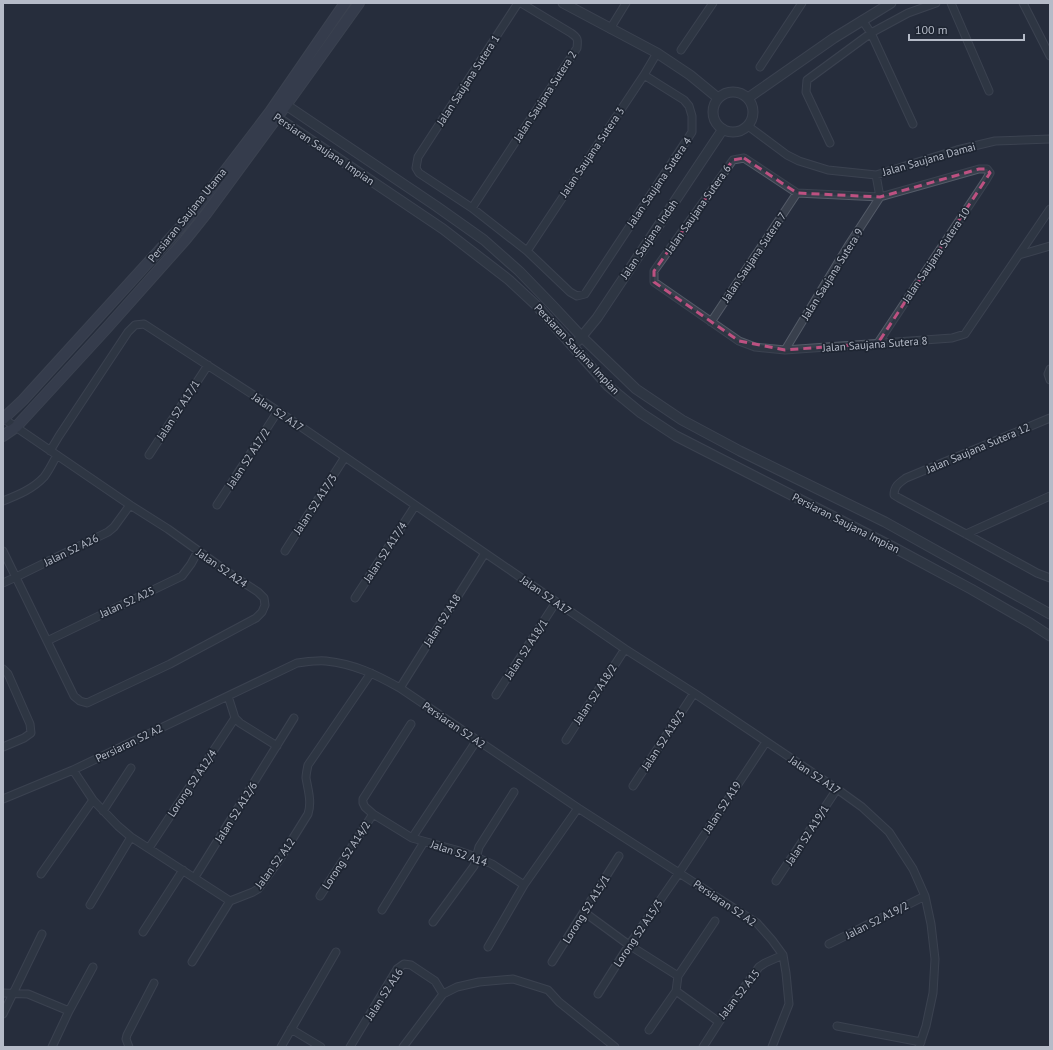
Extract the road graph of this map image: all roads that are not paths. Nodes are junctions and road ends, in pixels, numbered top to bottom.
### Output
1 (345, 3) edge
2 (359, 3) edge
3 (518, 3) edge
4 (521, 3) edge
5 (563, 3) edge
6 (626, 3) edge
7 (713, 3) edge
8 (802, 3) edge
9 (891, 3) edge
10 (936, 3) edge
11 (951, 3) edge
12 (1023, 3) edge
13 (862, 20) junction
14 (610, 29) junction
15 (871, 34) junction
16 (681, 50) dead end
17 (657, 53) junction
18 (1050, 56) edge
19 (760, 67) dead end
20 (644, 75) junction
21 (989, 91) dead end
22 (718, 98) junction
23 (748, 98) junction
24 (282, 102) junction
25 (273, 115) junction
26 (913, 124) dead end
27 (748, 126) junction
28 (723, 129) junction
29 (1050, 139) edge
30 (830, 143) dead end
31 (876, 175) junction
32 (797, 193) junction
33 (880, 197) junction
34 (472, 208) junction
35 (1050, 209) edge
36 (1050, 246) edge
37 (527, 251) junction
38 (1019, 255) junction
39 (654, 282) joint
40 (711, 322) junction
41 (582, 337) junction
42 (878, 343) junction
43 (573, 347) junction
44 (785, 350) junction
45 (208, 365) junction
46 (1050, 369) edge
47 (1050, 380) edge
48 (278, 411) junction
49 (1050, 418) edge
50 (3, 419) edge
51 (16, 427) junction
52 (3, 436) edge
53 (53, 453) junction
54 (149, 455) dead end
55 (345, 456) junction
56 (1050, 496) edge
57 (3, 501) edge
58 (130, 505) junction
59 (217, 505) dead end
60 (415, 506) junction
61 (966, 534) junction
62 (3, 551) edge
63 (198, 551) junction
64 (285, 551) dead end
65 (485, 553) junction
66 (16, 577) junction
67 (1050, 578) edge
68 (3, 583) edge
69 (355, 598) dead end
70 (556, 602) junction
71 (1050, 614) edge
72 (1050, 636) edge
73 (47, 641) junction
74 (625, 649) junction
75 (3, 669) edge
76 (371, 673) junction
77 (400, 688) junction
78 (694, 693) junction
79 (496, 695) dead end
80 (228, 696) junction
81 (235, 718) junction
82 (294, 718) dead end
83 (411, 724) dead end
84 (477, 740) junction
85 (566, 740) dead end
86 (766, 742) junction
87 (277, 746) junction
88 (3, 747) edge
89 (131, 768) dead end
90 (73, 770) junction
91 (633, 786) dead end
92 (837, 789) junction
93 (514, 792) dead end
94 (3, 799) edge
95 (93, 800) junction
96 (578, 808) junction
97 (103, 811) junction
98 (373, 814) junction
99 (131, 837) junction
100 (412, 838) junction
101 (424, 842) junction
102 (149, 848) junction
103 (619, 856) dead end
104 (476, 857) junction
105 (183, 870) junction
106 (679, 873) junction
107 (41, 874) dead end
108 (195, 877) junction
109 (776, 881) dead end
110 (524, 885) junction
111 (320, 896) dead end
112 (925, 896) junction
113 (230, 901) junction
114 (90, 905) dead end
115 (382, 910) dead end
116 (584, 912) junction
117 (714, 921) dead end
118 (433, 922) dead end
119 (143, 932) dead end
120 (42, 934) dead end
121 (829, 944) dead end
122 (629, 945) junction
123 (488, 947) dead end
124 (336, 952) dead end
125 (783, 955) junction
126 (192, 962) dead end
127 (552, 962) dead end
128 (93, 967) dead end
129 (678, 976) junction
130 (154, 983) dead end
131 (676, 991) junction
132 (3, 993) edge
133 (13, 994) junction
134 (443, 994) junction
135 (598, 994) dead end
136 (69, 1011) junction
137 (3, 1014) edge
138 (719, 1022) junction
139 (837, 1026) dead end
140 (291, 1029) junction
141 (649, 1030) dead end
142 (920, 1045) edge
143 (775, 1046) edge
144 (52, 1047) edge
145 (129, 1047) edge
146 (280, 1047) edge
147 (321, 1047) edge
148 (350, 1047) edge
149 (403, 1047) edge
150 (615, 1047) edge
151 (703, 1047) edge

1 - 24 main road, Persiaran Saujana Utama
2 - 24 main road, Persiaran Saujana Utama
3 - 34 street, Jalan Saujana Sutera 1
4 - 34 street, Jalan Saujana Sutera 2
5 - 14 street
6 - 14 street
7 - 16 street
8 - 19 street
9 - 13 street
10 - 15 street
11 - 21 street
12 - 18 street
13 - 15 street
13 - 23 street
14 - 17 street
15 - 26 street
15 - 30 street
17 - 20 street, Jalan Saujana Sutera 3
17 - 22 street
20 - 37 street, Jalan Saujana Sutera 3
20 - 37 street, Jalan Saujana Sutera 4
22 - 23 street
22 - 28 street
23 - 27 street
24 - 25 main road, Persiaran Saujana Utama
24 - 41 street, Persiaran Saujana Impian
25 - 43 street, Persiaran Saujana Impian
25 - 50 main road, Persiaran Saujana Utama
25 - 51 main road, Persiaran Saujana Utama
27 - 28 street
27 - 31 street, Jalan Saujana Damai
28 - 41 street, Jalan Saujana Indah
29 - 31 street, Jalan Saujana Damai
31 - 33 street
32 - 33 street
32 - 39 street, Jalan Saujana Sutera 6
32 - 40 street, Jalan Saujana Sutera 7
33 - 42 street, Jalan Saujana Sutera 10
33 - 44 street, Jalan Saujana Sutera 9
34 - 37 street
35 - 38 street, Jalan Saujana Sutera 8
36 - 38 street
38 - 42 street, Jalan Saujana Sutera 8
39 - 40 street, Jalan Saujana Sutera 8
40 - 44 street, Jalan Saujana Sutera 8
41 - 43 street, Jalan Saujana Indah
41 - 71 street, Persiaran Saujana Impian
42 - 44 street, Jalan Saujana Sutera 8
43 - 72 street, Persiaran Saujana Impian
45 - 48 street, Jalan S2 A17
45 - 53 street, Jalan S2 A17
45 - 54 street, Jalan S2 A17/1
46 - 47 street
48 - 55 street, Jalan S2 A17
48 - 59 street, Jalan S2 A17/2
49 - 61 street, Jalan Saujana Sutera 12
50 - 51 street, Jalan S2 A24
51 - 52 main road, Persiaran Saujana Utama
51 - 53 street, Jalan S2 A24
53 - 57 street, Jalan S2 A17
53 - 58 street, Jalan S2 A24
55 - 60 street, Jalan S2 A17
55 - 64 street, Jalan S2 A17/3
56 - 61 street
58 - 63 street, Jalan S2 A24
58 - 66 street, Jalan S2 A26
60 - 65 street, Jalan S2 A17
60 - 69 street, Jalan S2 A17/4
61 - 67 street
62 - 66 street
63 - 73 street, Jalan S2 A25
63 - 73 street, Jalan S2 A24
65 - 70 street, Jalan S2 A17
65 - 77 street, Jalan S2 A18
66 - 68 street, Jalan S2 A26
66 - 73 street
70 - 74 street, Jalan S2 A17
70 - 79 street, Jalan S2 A18/1
74 - 78 street, Jalan S2 A17
74 - 85 street, Jalan S2 A18/2
75 - 88 street
76 - 77 street, Persiaran S2 A2
76 - 80 street, Persiaran S2 A2
76 - 113 street, Jalan S2 A12
77 - 84 street, Persiaran S2 A2
78 - 86 street, Jalan S2 A17
78 - 91 street, Jalan S2 A18/3
80 - 81 street
80 - 90 street, Persiaran S2 A2
81 - 87 street
81 - 102 street, Lorong S2 A12/4
82 - 87 street, Jalan S2 A12/6
83 - 98 street
84 - 96 street, Persiaran S2 A2
84 - 100 street
86 - 92 street, Jalan S2 A17
86 - 106 street, Jalan S2 A19
87 - 108 street, Jalan S2 A12/6
89 - 97 street
90 - 94 street, Persiaran S2 A2
90 - 95 street
92 - 109 street, Jalan S2 A19/1
92 - 112 street, Jalan S2 A17
93 - 104 street
95 - 97 street
95 - 107 street
96 - 106 street, Persiaran S2 A2
96 - 110 street
97 - 99 street
98 - 100 street, Jalan S2 A14
98 - 111 street, Lorong S2 A14/2
99 - 102 street
99 - 114 street
100 - 101 street, Jalan S2 A14
101 - 104 street, Jalan S2 A14
101 - 115 street
102 - 105 street
103 - 116 street, Lorong S2 A15/1
104 - 110 street, Jalan S2 A14
104 - 118 street
105 - 108 street
105 - 119 street
106 - 122 street, Lorong S2 A15/3
106 - 125 street, Persiaran S2 A2
108 - 113 street
110 - 123 street
112 - 121 street, Jalan S2 A19/2
112 - 142 street, Jalan S2 A17
113 - 126 street
116 - 122 street
116 - 127 street, Lorong S2 A15/1
117 - 129 street
120 - 133 street
122 - 129 street
122 - 135 street, Lorong S2 A15/3
124 - 140 street
125 - 138 street, Jalan S2 A15
125 - 143 street, Persiaran S2 A2
128 - 136 street
129 - 131 street
130 - 145 street
131 - 138 street, Jalan S2 A15
131 - 141 street
132 - 133 street
133 - 136 street
133 - 137 street
134 - 148 street, Jalan S2 A16
134 - 149 street
134 - 150 street
136 - 144 street
138 - 151 street
139 - 142 street
140 - 146 street
140 - 147 street

